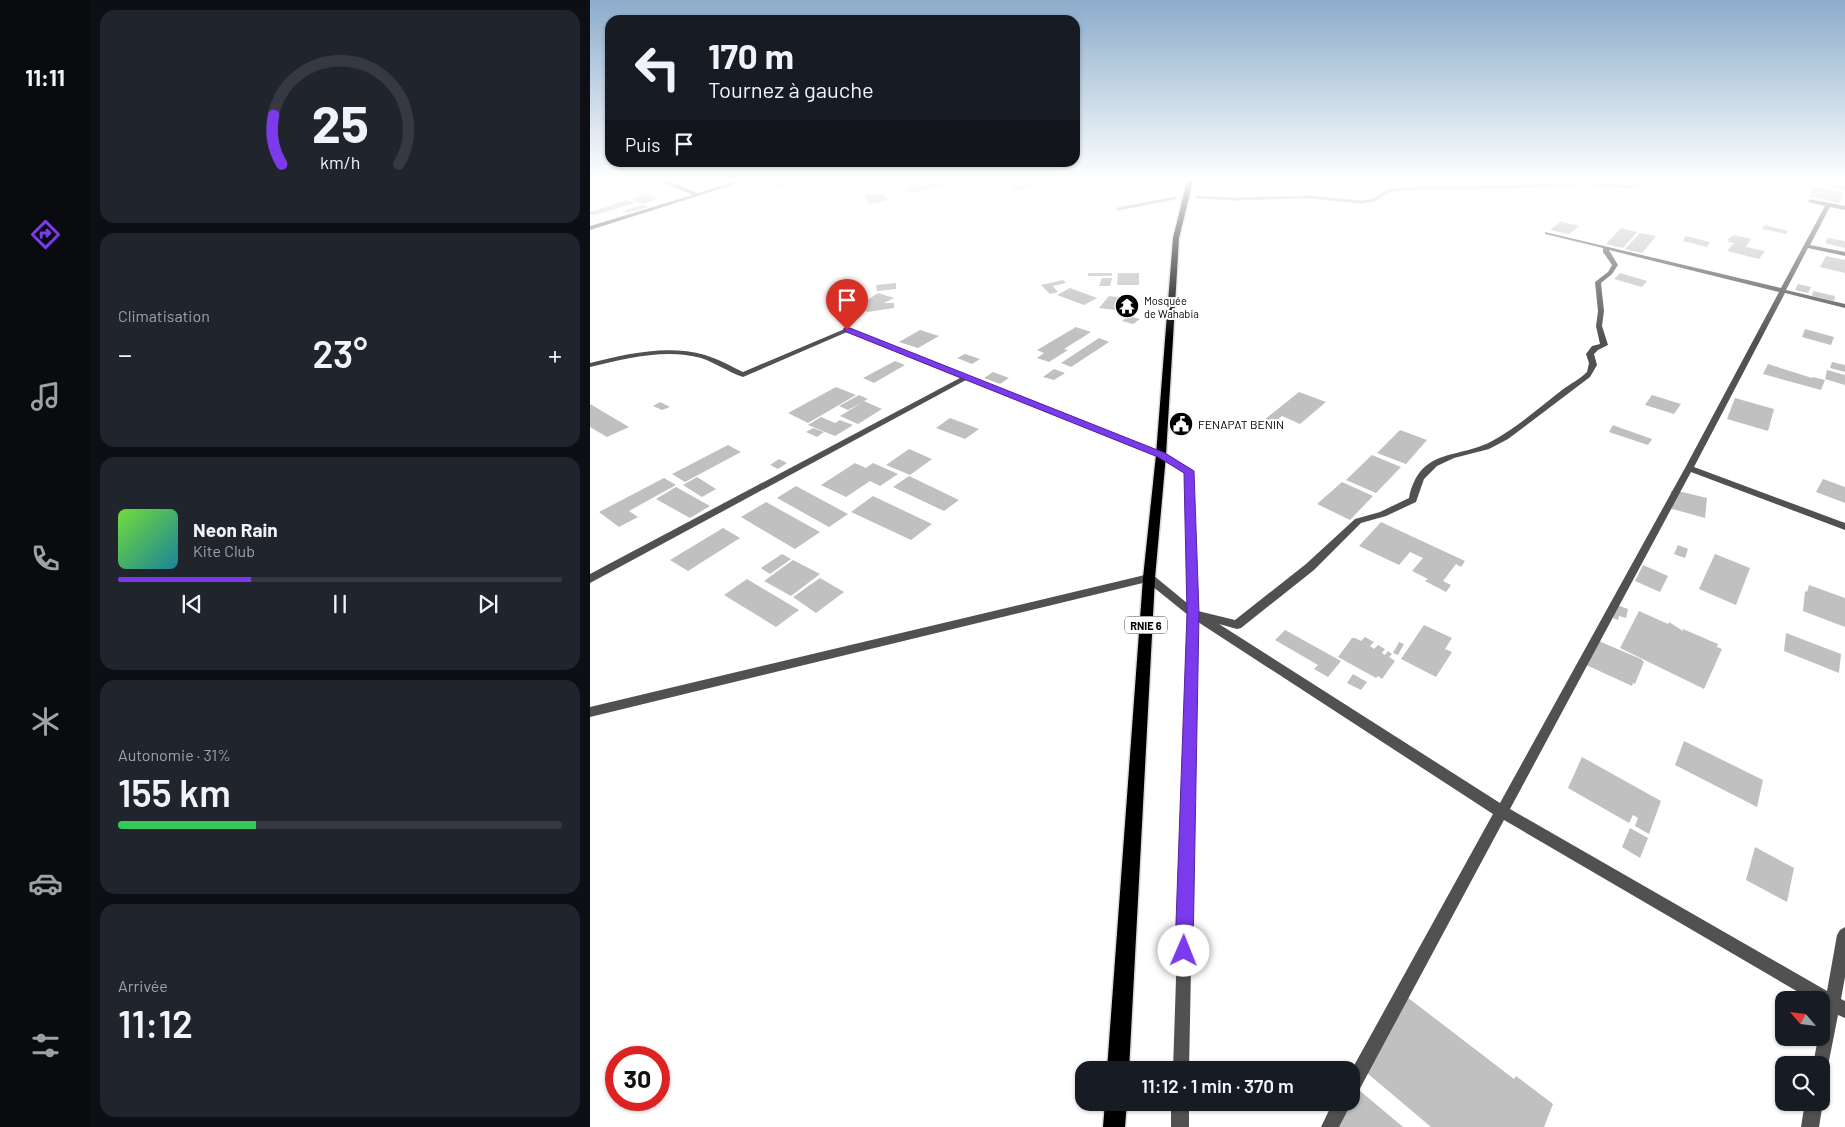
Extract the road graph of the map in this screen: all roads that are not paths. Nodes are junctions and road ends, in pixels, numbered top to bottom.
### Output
1 (1177, 234) edge
2 (1550, 234) edge
3 (1813, 234) edge
4 (1806, 246) junction
5 (1606, 247) junction
6 (1845, 254) edge
7 (1782, 290) junction
8 (1845, 306) edge
9 (590, 365) edge
10 (965, 378) junction
11 (1161, 455) junction
12 (1689, 468) junction
13 (1845, 527) edge
14 (1149, 578) junction
15 (590, 579) edge
16 (1193, 613) junction
17 (590, 712) edge
18 (1501, 811) junction
19 (1845, 935) edge
20 (1839, 1006) edge
21 (1824, 1056) edge
22 (1119, 1061) edge
23 (1181, 1061) edge
24 (1360, 1071) edge
25 (1115, 1111) edge
26 (1180, 1111) edge
27 (1338, 1111) edge
28 (1813, 1111) edge
29 (1114, 1127) edge
30 (1180, 1127) edge
31 (1330, 1127) edge
32 (1810, 1127) edge

1 - 11 main road, RNIE 6
2 - 5 street
3 - 4 street
4 - 6 street
4 - 7 street
5 - 7 street
5 - 16 street
7 - 8 street
7 - 12 street
9 - 10 street
10 - 11 street
10 - 15 street
11 - 14 main road, RNIE 6
11 - 16 street
12 - 13 street
12 - 18 street
14 - 16 street
14 - 17 street
14 - 22 main road, RNIE 6
16 - 18 street
16 - 23 street
18 - 20 street
18 - 24 street
19 - 20 street
20 - 21 street
25 - 29 main road
26 - 30 street
27 - 31 street
28 - 32 street

